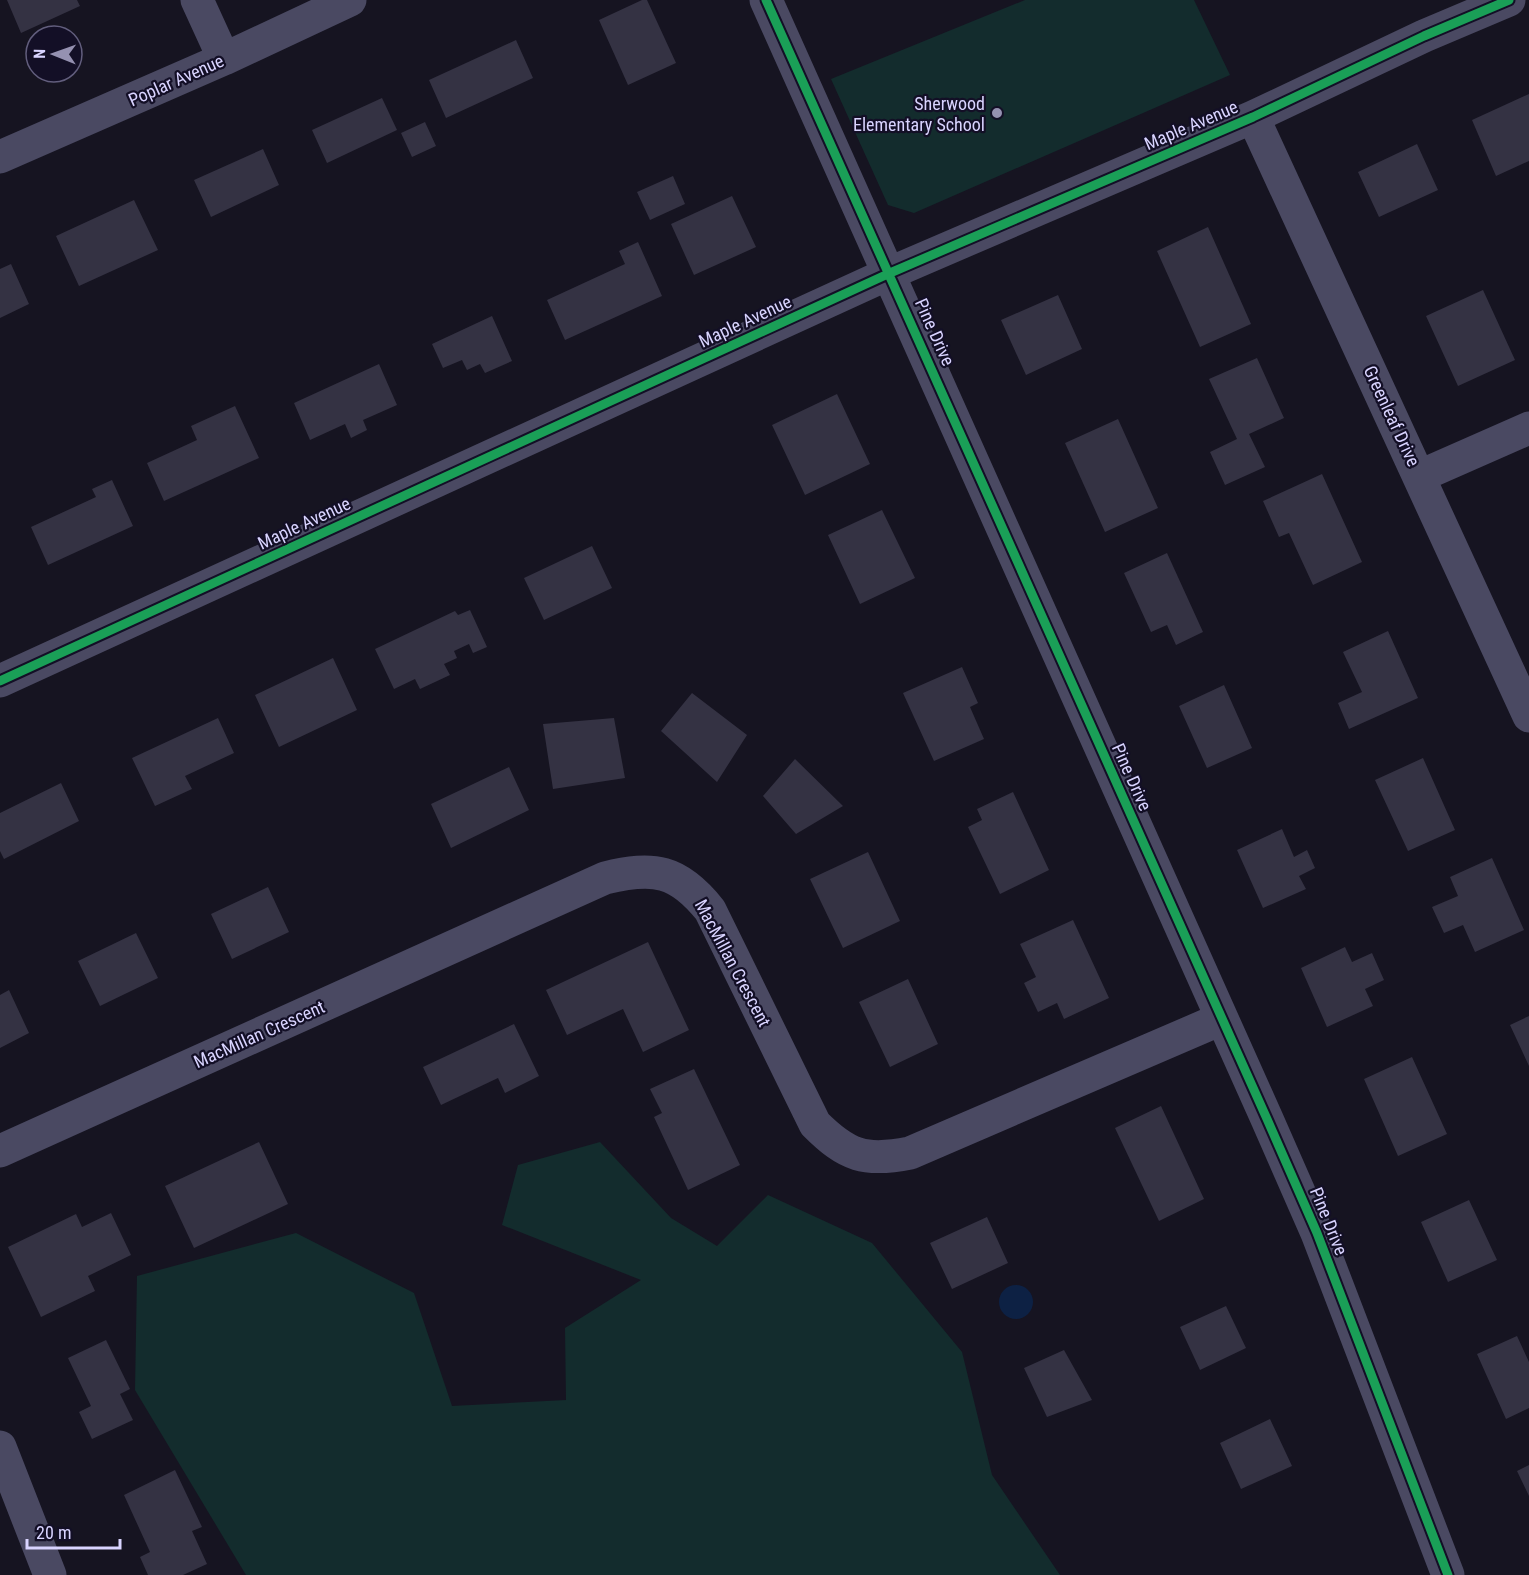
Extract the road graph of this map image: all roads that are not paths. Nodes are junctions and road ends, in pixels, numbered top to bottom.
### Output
1 (197, 0) edge
2 (350, 0) edge
3 (766, 0) edge
4 (1509, 0) edge
5 (224, 59) junction
6 (1253, 117) junction
7 (0, 157) edge
8 (890, 273) junction
9 (1529, 428) edge
10 (1420, 476) junction
11 (0, 681) edge
12 (1529, 716) edge
13 (1221, 1019) junction
14 (0, 1151) edge
15 (0, 1447) edge
16 (50, 1575) edge
17 (1448, 1575) edge

1 - 5 street
2 - 5 street, Poplar Avenue
3 - 8 street, Pine Drive
4 - 6 street, Maple Avenue
5 - 7 street, Poplar Avenue
6 - 8 street, Maple Avenue
6 - 10 street, Greenleaf Drive
8 - 11 street, Maple Avenue
8 - 13 street, Pine Drive
9 - 10 street
10 - 12 street, Greenleaf Drive
13 - 14 street, MacMillan Crescent
13 - 17 street, Pine Drive
15 - 16 street

